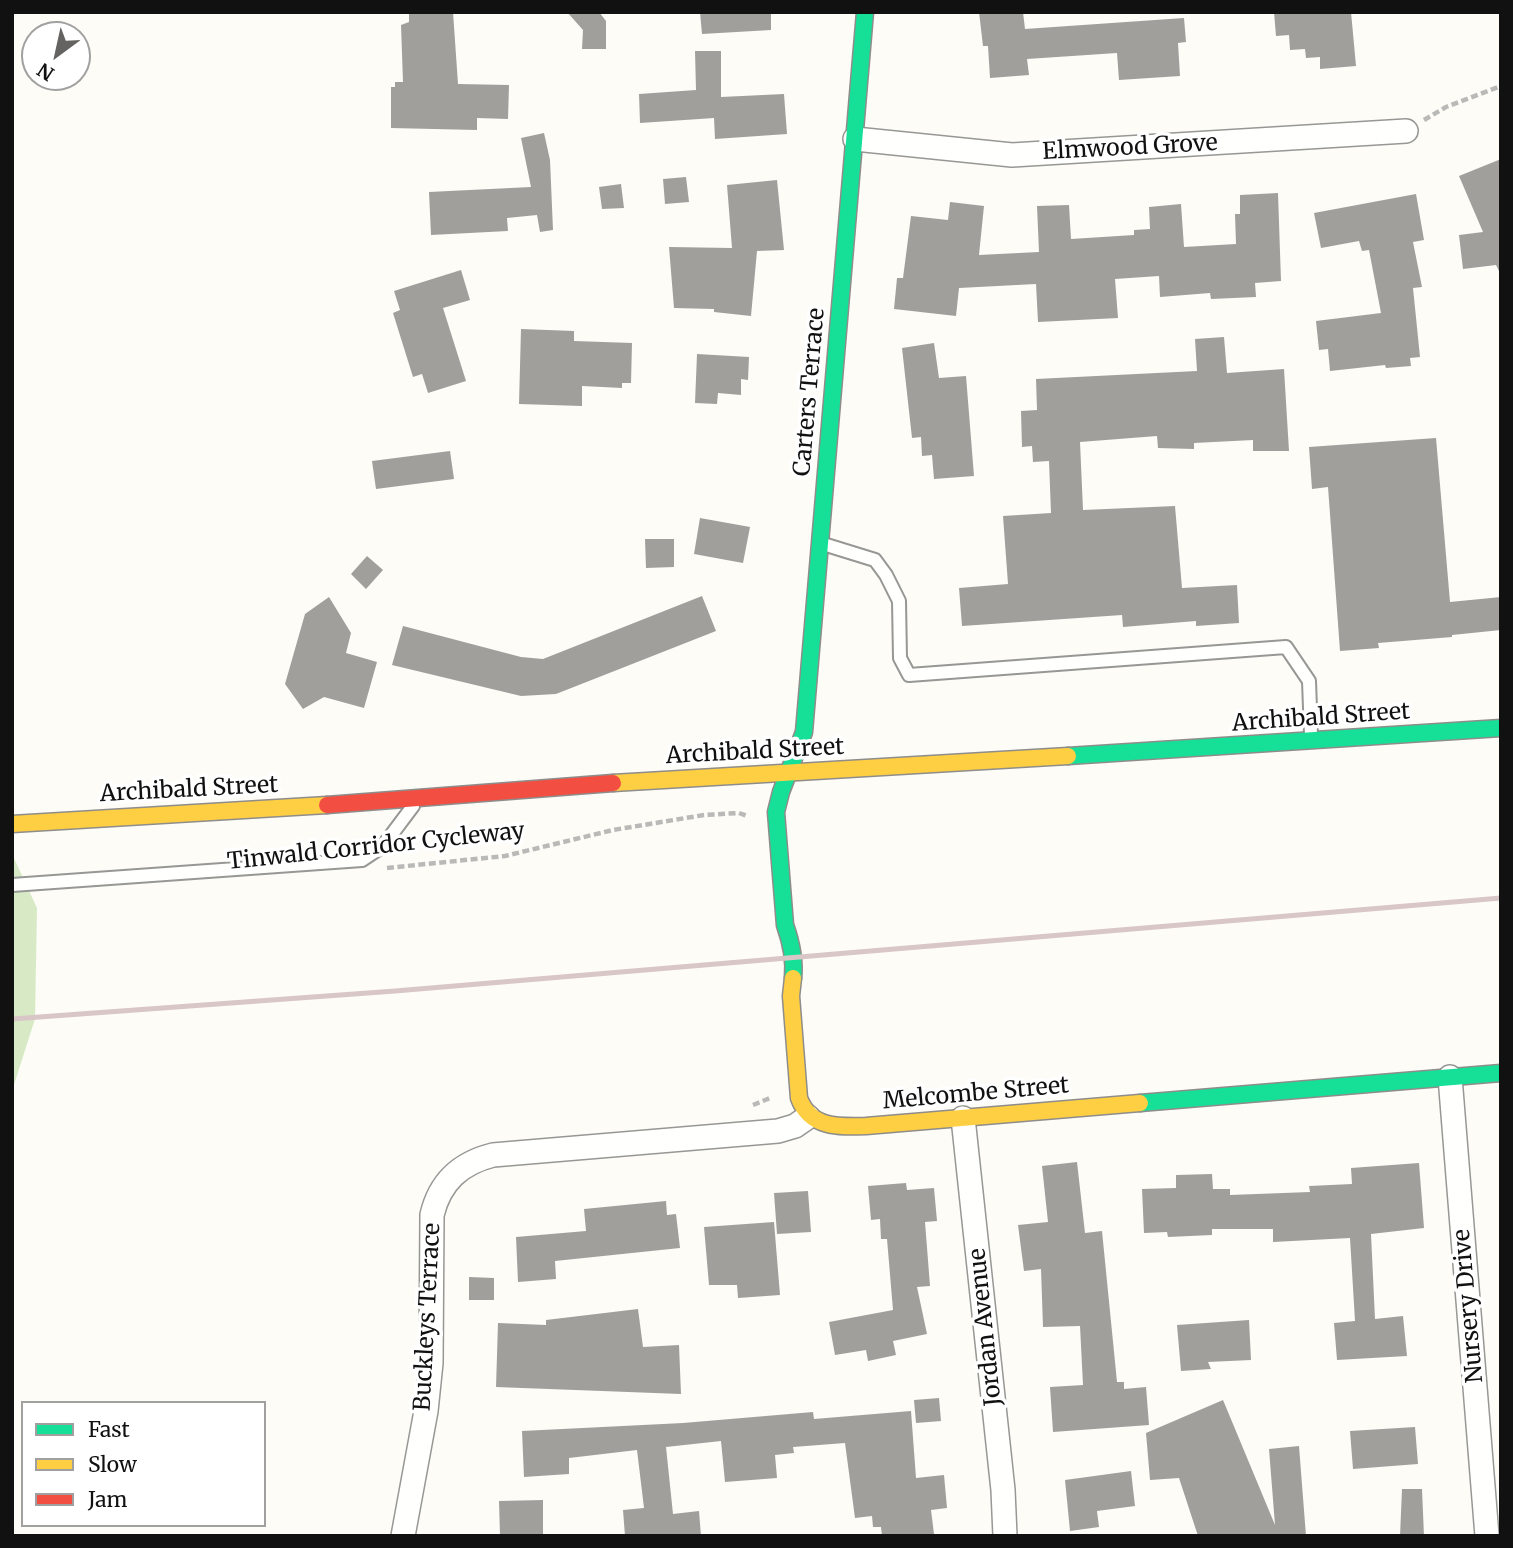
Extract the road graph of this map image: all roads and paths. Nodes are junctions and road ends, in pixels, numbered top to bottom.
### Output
1 (865, 12) edge
2 (1501, 86) edge
3 (1406, 131) joint
4 (855, 139) junction
5 (820, 543) junction
6 (1501, 728) edge
7 (1311, 742) junction
8 (790, 772) junction
9 (417, 799) junction
10 (754, 823) dead end
11 (12, 824) edge
12 (386, 868) dead end
13 (12, 885) edge
14 (1501, 1073) edge
15 (1450, 1077) junction
16 (776, 1093) dead end
17 (749, 1106) dead end
18 (808, 1116) junction
19 (963, 1118) junction
20 (402, 1536) edge
21 (1005, 1536) edge
22 (1487, 1536) edge

1 - 4 main road, Carters Terrace
2 - 3 path
3 - 4 street, Elmwood Grove
4 - 5 main road, Carters Terrace
5 - 7 lane
5 - 8 main road, Carters Terrace
6 - 7 main road, Archibald Street
7 - 8 main road, Archibald Street
8 - 9 main road, Archibald Street
8 - 18 main road
9 - 11 main road, Archibald Street
9 - 13 lane
10 - 12 path, Tinwald Corridor Cycleway
14 - 15 main road, Melcombe Street
15 - 19 main road, Melcombe Street
15 - 22 street, Nursery Drive
16 - 17 path
18 - 19 main road, Melcombe Street
18 - 20 street, Buckleys Terrace
19 - 21 street, Jordan Avenue

